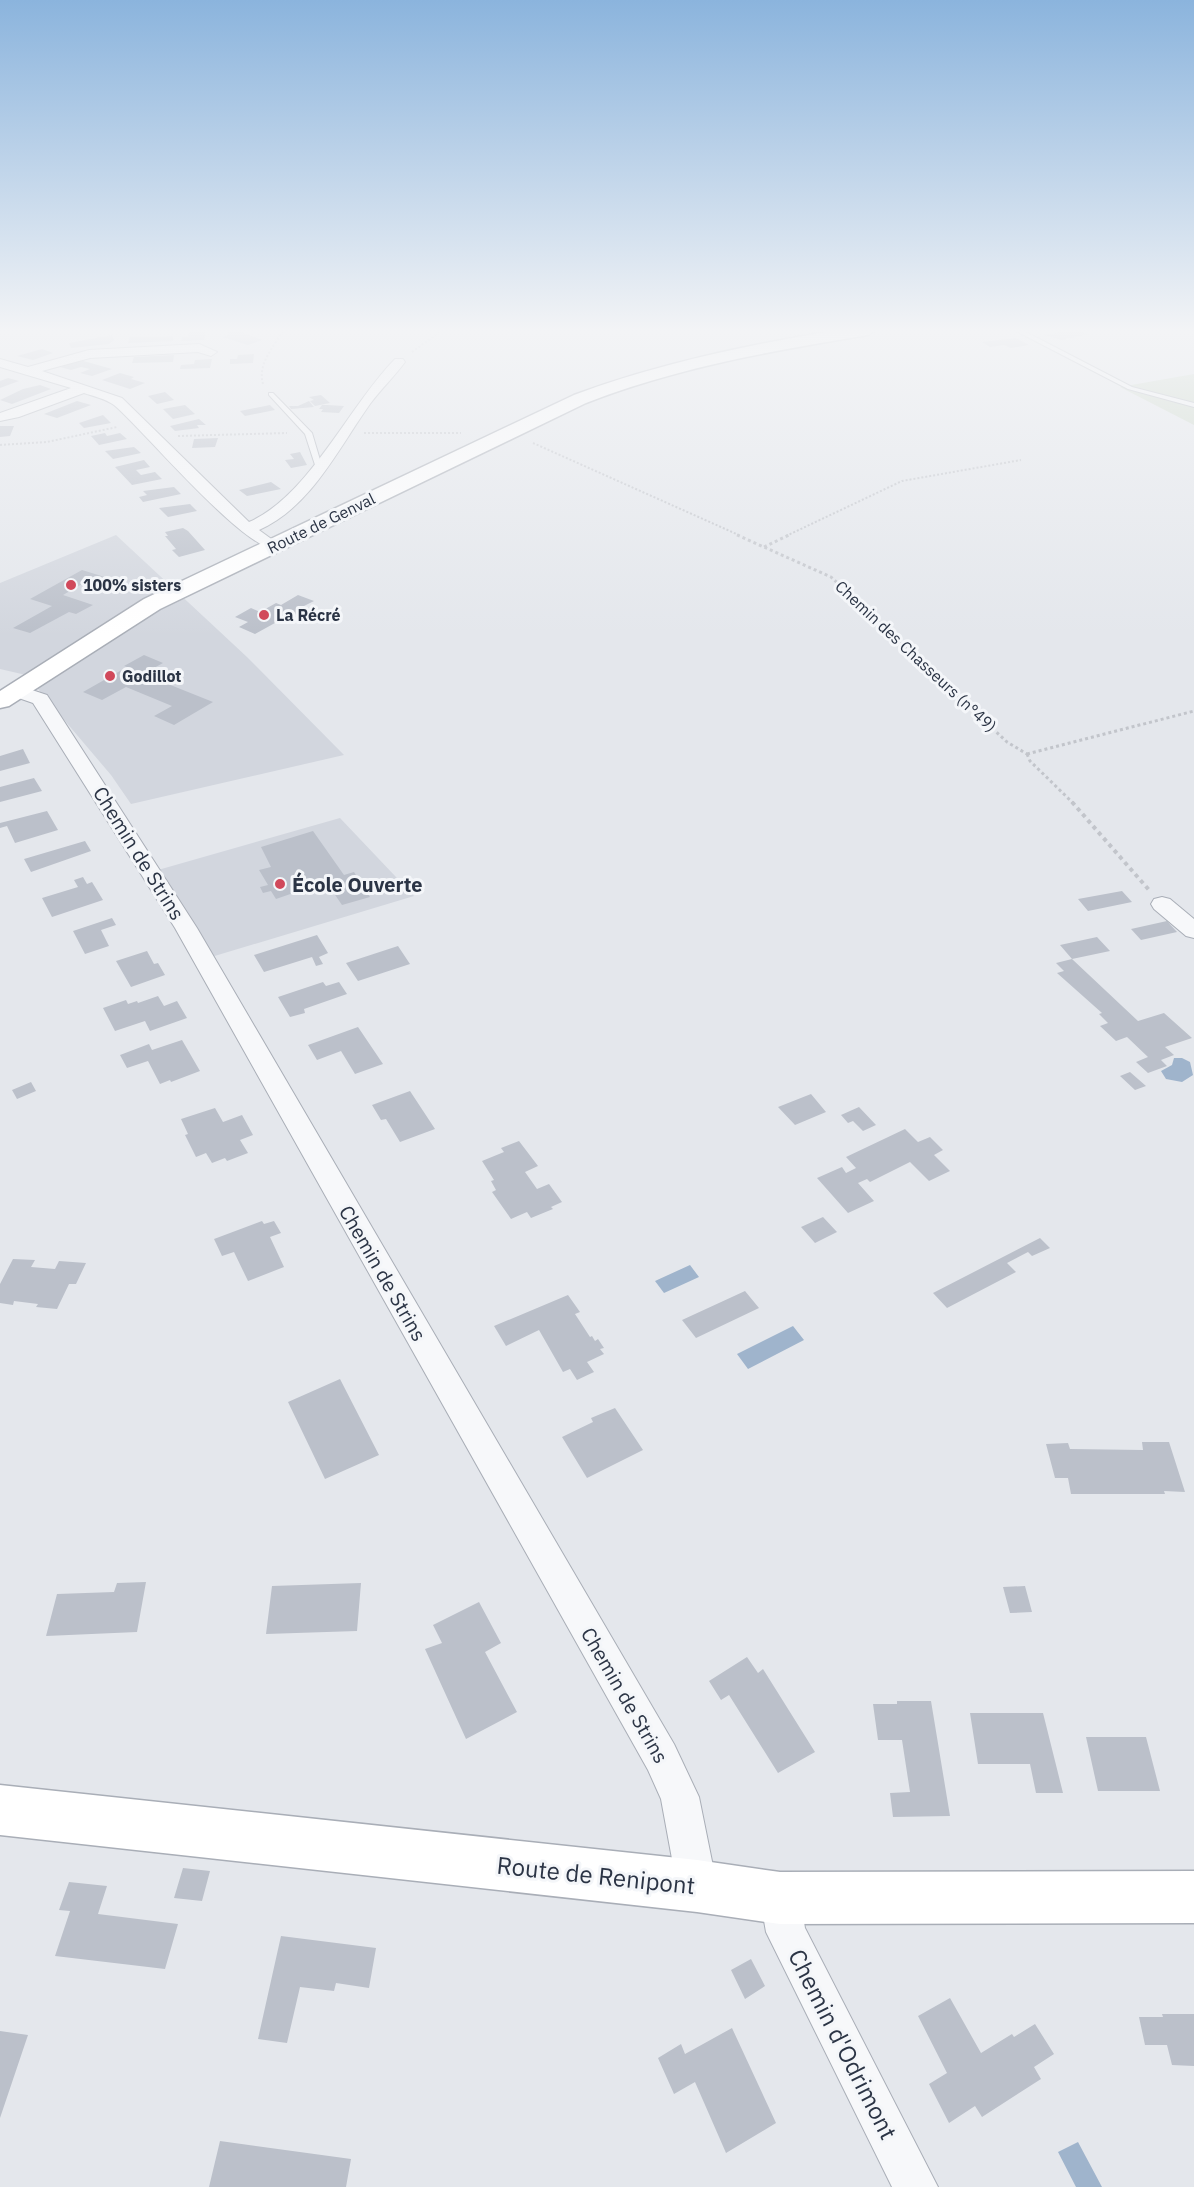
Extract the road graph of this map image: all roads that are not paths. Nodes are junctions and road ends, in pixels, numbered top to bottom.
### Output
1 (148, 432) edge
2 (307, 432) edge
3 (344, 432) edge
4 (512, 432) edge
5 (320, 468) junction
6 (247, 529) junction
7 (273, 546) junction
8 (9, 696) edge
9 (1162, 904) road end
10 (1194, 931) edge
11 (0, 1810) edge
12 (697, 1886) junction
13 (1194, 1897) edge
14 (780, 1898) junction
15 (916, 2187) edge

1 - 6 street
2 - 5 lane
3 - 5 street
4 - 7 main road, Route de Genval
5 - 6 street
6 - 7 street
7 - 8 main road, Route de Genval
8 - 12 street, Chemin de Strins
9 - 10 street
11 - 12 main road, Route de Renipont
12 - 14 main road, Route de Renipont
13 - 14 main road, Route de Renipont
14 - 15 street, Chemin d'Odrimont

